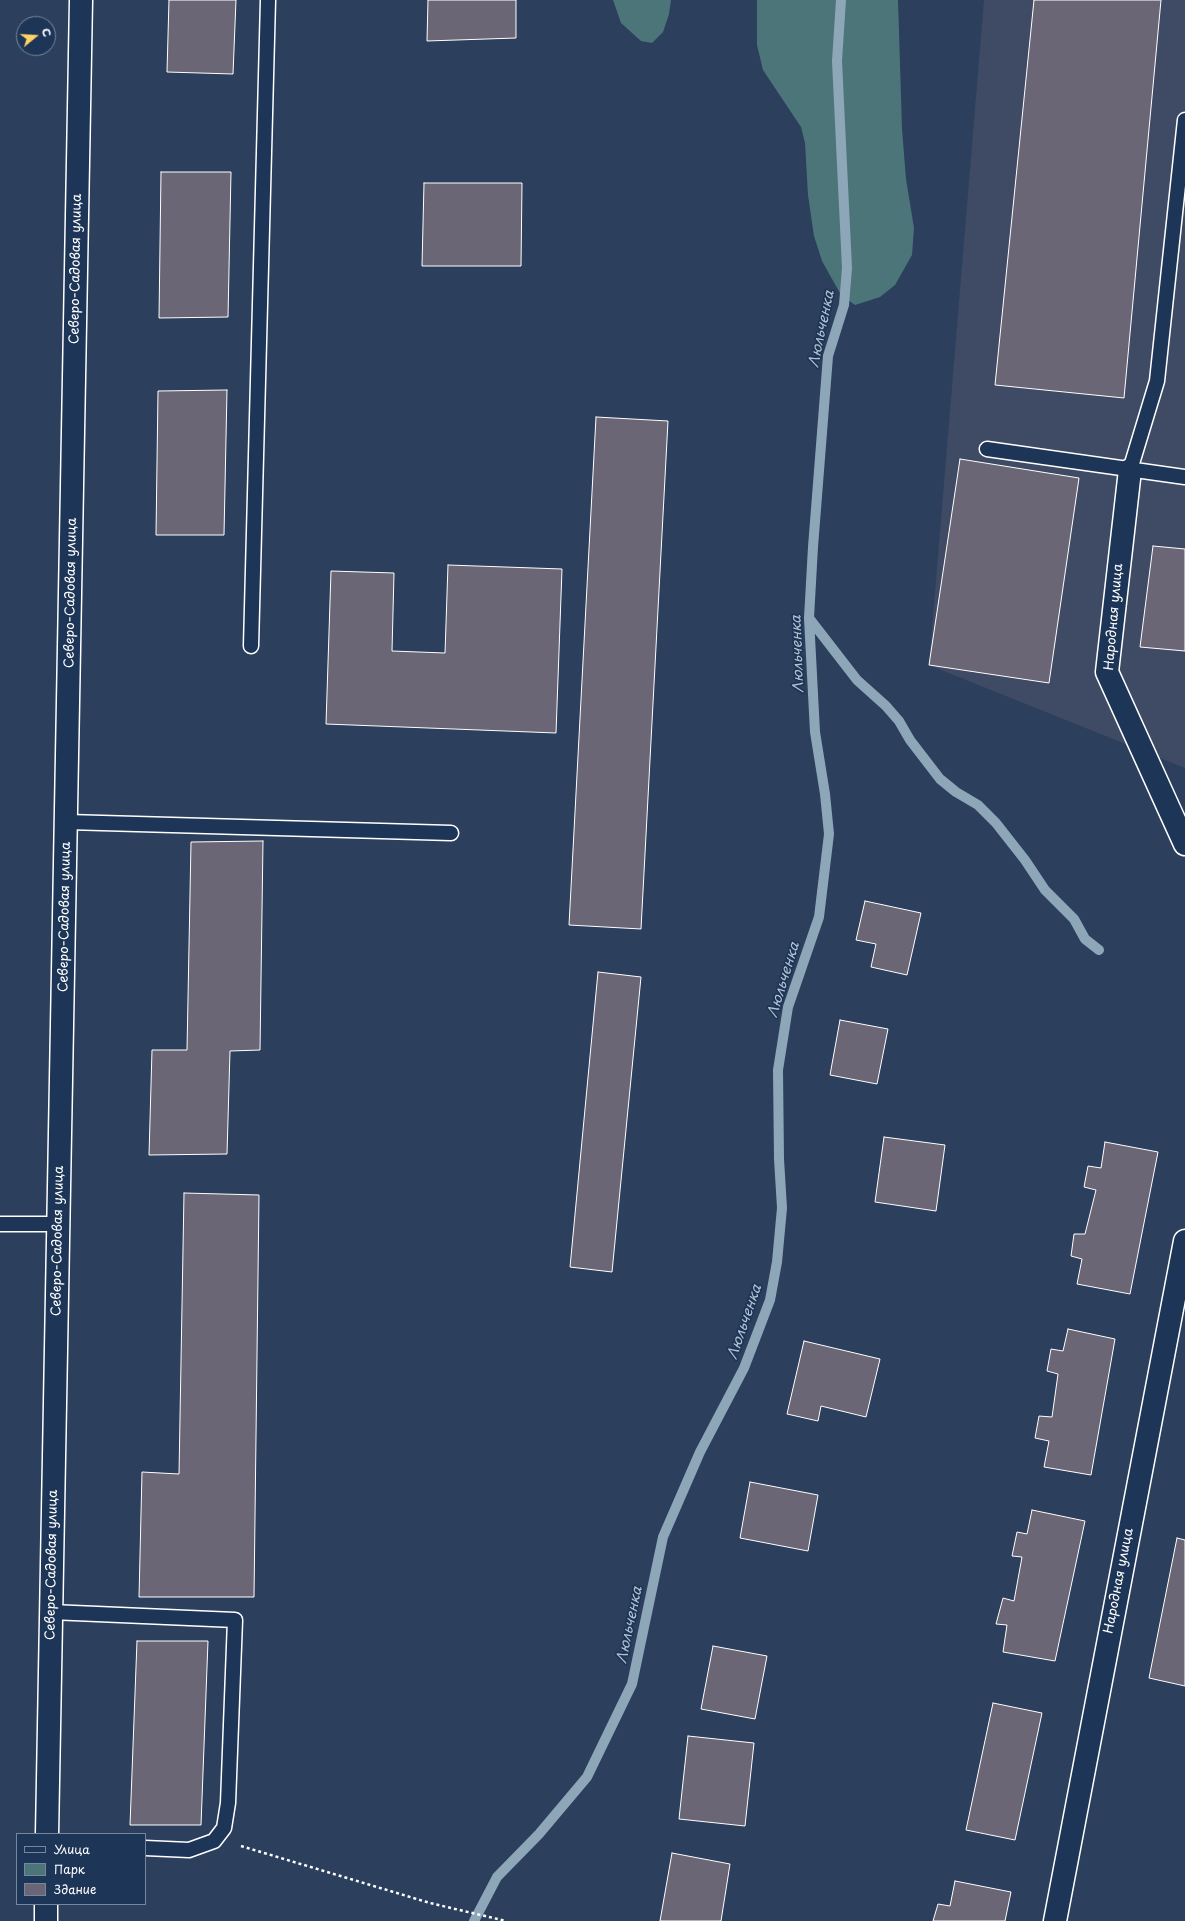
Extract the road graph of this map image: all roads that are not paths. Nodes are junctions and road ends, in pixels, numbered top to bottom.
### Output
1 (81, 0) edge
2 (268, 0) edge
3 (1185, 120) edge
4 (987, 449) dead end
5 (1130, 470) junction
6 (1185, 477) edge
7 (251, 646) dead end
8 (67, 822) junction
9 (451, 833) dead end
10 (1185, 844) edge
11 (0, 1224) edge
12 (58, 1224) junction
13 (1185, 1241) edge
14 (51, 1612) junction
15 (47, 1833) edge
16 (146, 1848) edge
17 (46, 1905) edge
18 (46, 1921) edge
19 (1055, 1921) edge

1 - 8 street, Северо-Садовая улица
2 - 7 lane
3 - 5 lane
4 - 5 lane
5 - 6 lane
5 - 10 street, Народная улица
8 - 9 lane
8 - 12 street, Северо-Садовая улица
11 - 12 lane
12 - 14 street, Северо-Садовая улица
13 - 19 street, Народная улица
14 - 15 street, Северо-Садовая улица
14 - 16 lane
17 - 18 street

